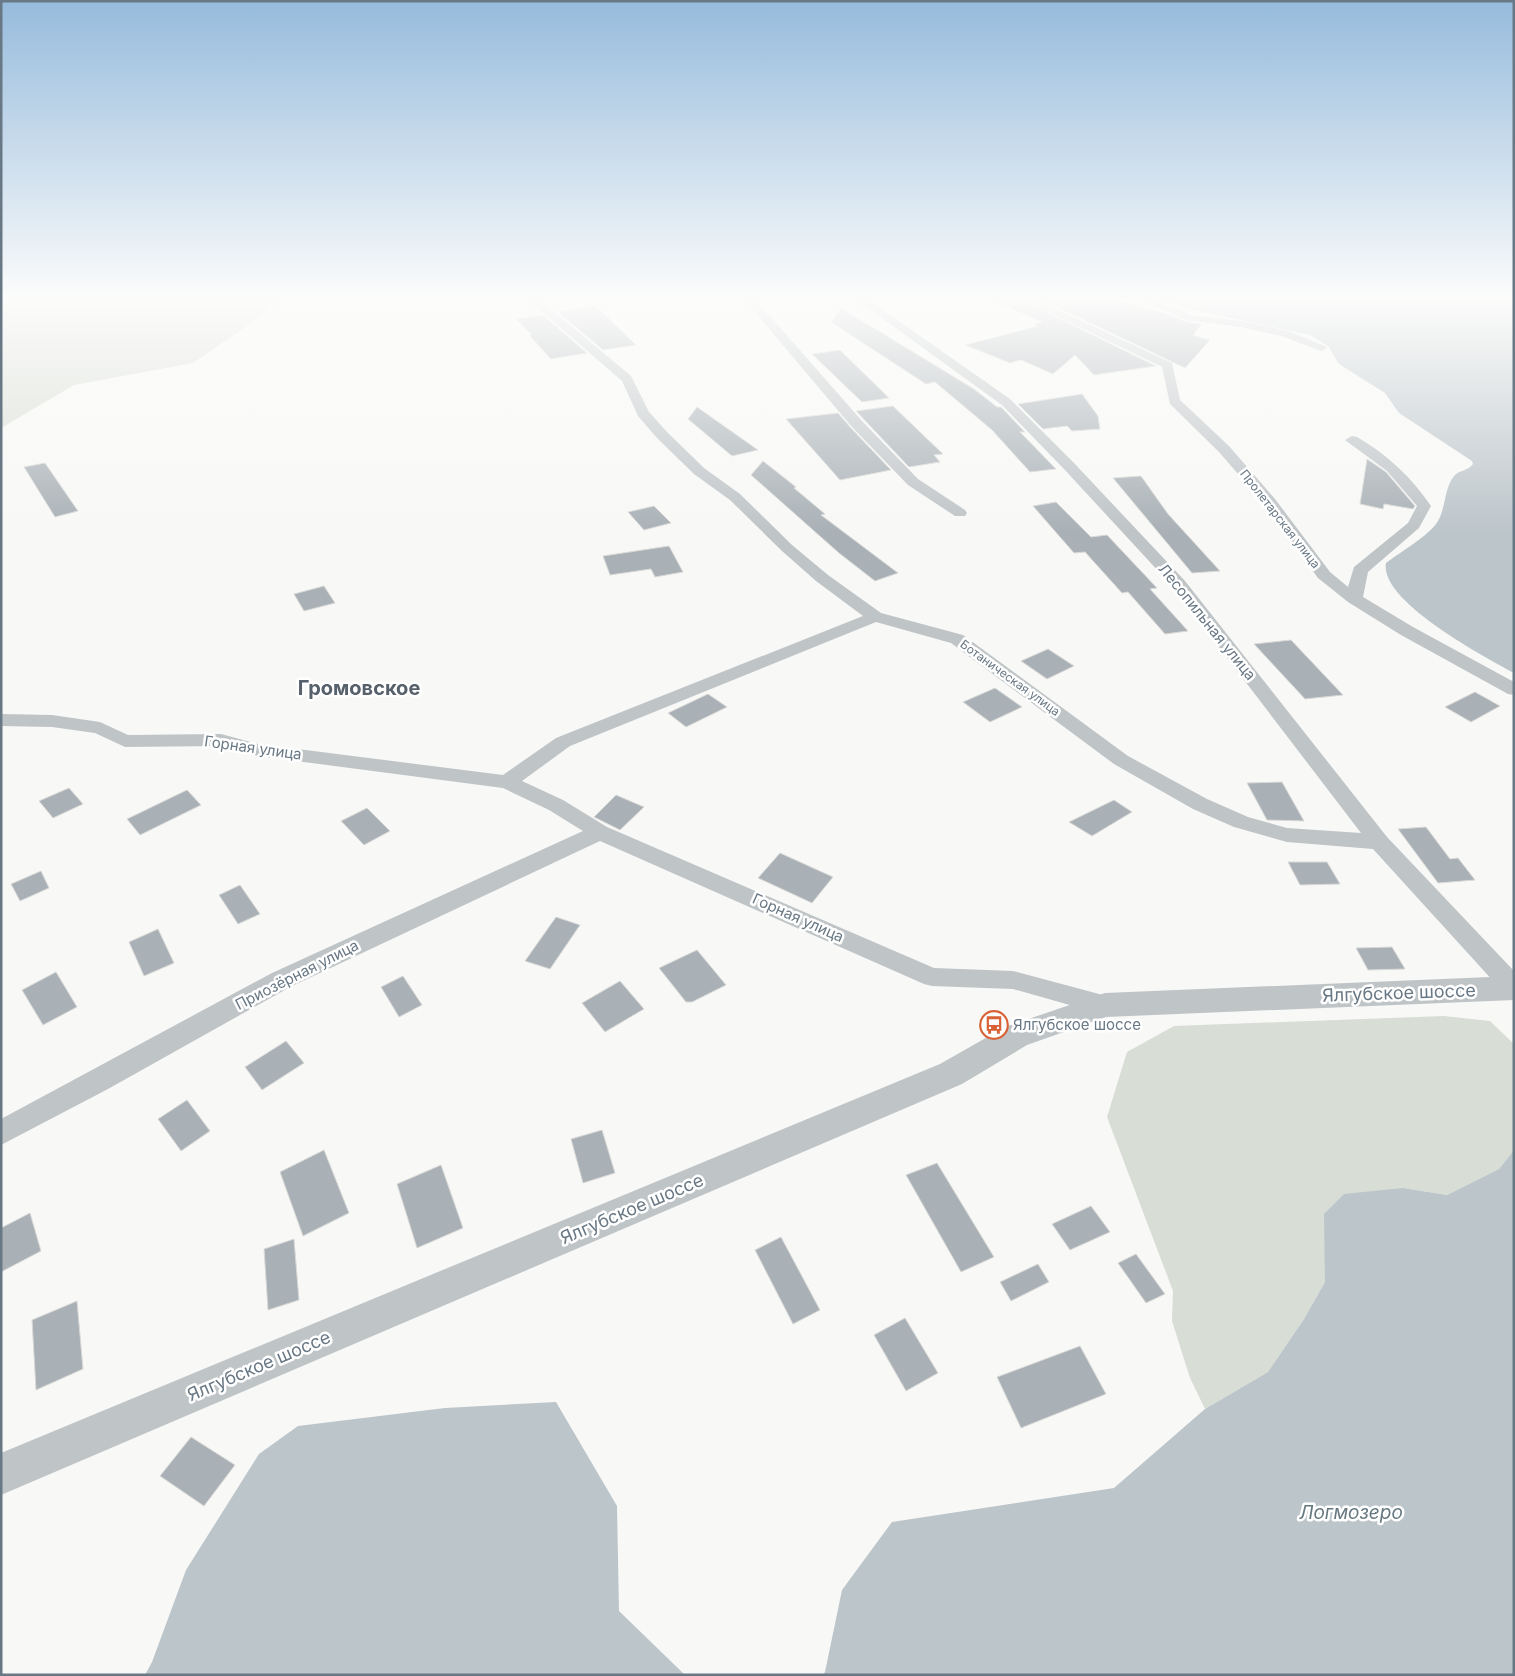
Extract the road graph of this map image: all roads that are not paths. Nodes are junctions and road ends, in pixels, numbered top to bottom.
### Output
1 (624, 376) edge
2 (816, 376) edge
3 (969, 376) edge
4 (1170, 376) edge
5 (1352, 440) dead end
6 (960, 513) dead end
7 (1354, 599) junction
8 (875, 617) junction
9 (1514, 690) edge
10 (1, 720) edge
11 (506, 782) junction
12 (600, 832) junction
13 (1379, 842) junction
14 (1514, 988) edge
15 (1104, 1005) junction
16 (1, 1133) edge
17 (1, 1474) edge

1 - 8 street, Ботаническая улица
2 - 6 street
3 - 13 street, Лесопильная улица
4 - 7 street, Пролетарская улица
5 - 7 street
7 - 9 street, Пролетарская улица
8 - 11 street
8 - 13 street, Ботаническая улица
10 - 11 street, Горная улица
11 - 12 street, Горная улица
12 - 15 street, Горная улица
12 - 16 street, Приозёрная улица
13 - 14 street, Лесопильная улица
14 - 15 street, Ялгубское шоссе
15 - 17 street, Ялгубское шоссе

